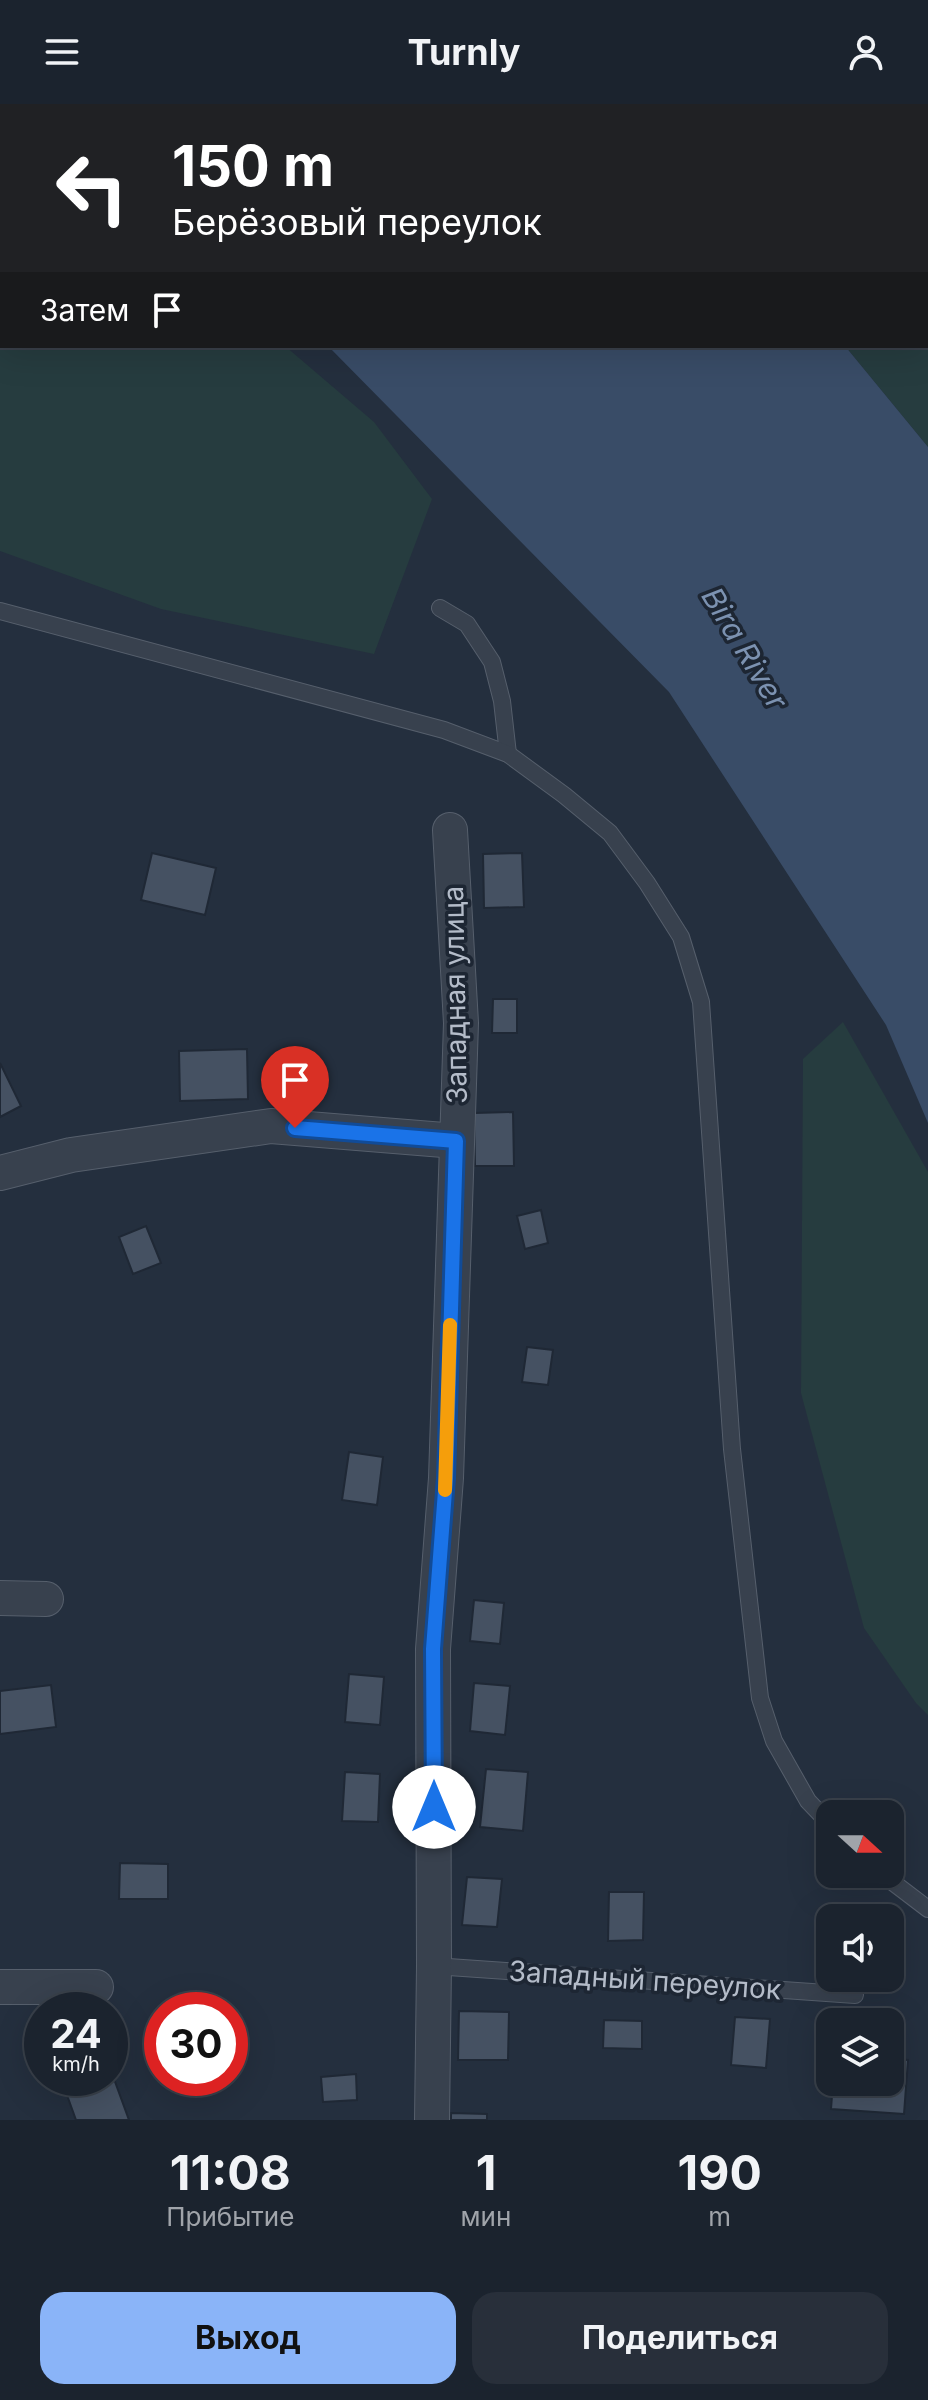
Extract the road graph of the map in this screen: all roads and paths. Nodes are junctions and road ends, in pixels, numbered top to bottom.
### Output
1 (440, 608) dead end
2 (0, 611) edge
3 (508, 754) junction
4 (450, 830) dead end
5 (456, 1141) junction
6 (0, 1173) edge
7 (0, 1598) edge
8 (46, 1599) dead end
9 (816, 1809) edge
10 (900, 1888) edge
11 (928, 1909) edge
12 (434, 1966) junction
13 (0, 1987) edge
14 (96, 1987) dead end
15 (855, 1995) dead end
16 (432, 2120) edge

1 - 3 lane
2 - 3 lane
3 - 9 lane
4 - 5 street, Западная улица
5 - 6 street
5 - 12 street, Западная улица
7 - 8 street
10 - 11 lane
12 - 15 lane, Западный переулок
12 - 16 street, Западная улица
13 - 14 street

